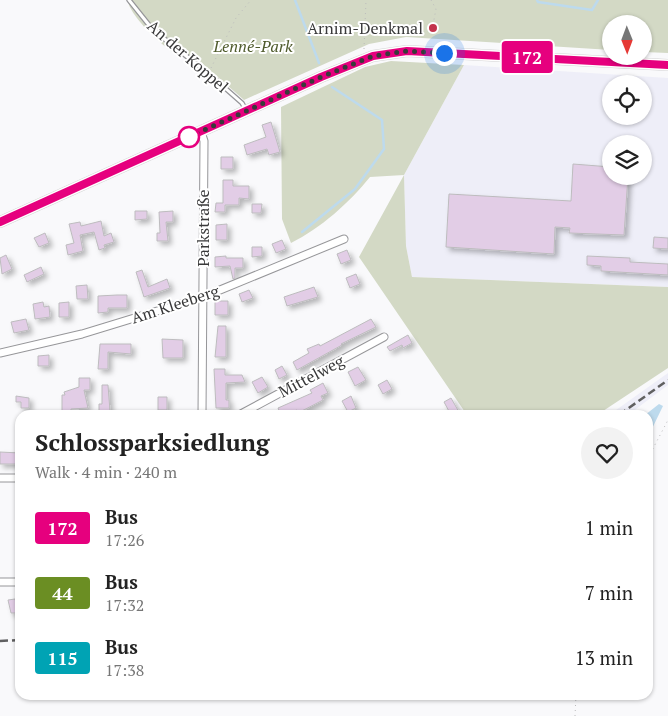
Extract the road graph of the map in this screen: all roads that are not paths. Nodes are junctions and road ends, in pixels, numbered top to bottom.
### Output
1 (129, 0) edge
2 (668, 65) edge
3 (247, 111) junction
4 (201, 132) junction
5 (0, 222) edge
6 (344, 239) dead end
7 (203, 297) junction
8 (384, 337) dead end
9 (0, 353) edge
10 (202, 410) edge
11 (248, 410) edge
12 (0, 478) edge
13 (15, 478) edge
14 (0, 582) edge
15 (15, 582) edge

1 - 3 lane, An der Koppel
2 - 3 main road
3 - 4 main road
4 - 5 main road
4 - 7 street, Parkstraße
6 - 7 street, Am Kleeberg
7 - 9 street, Am Kleeberg
7 - 10 street, Parkstraße
8 - 11 street, Mittelweg
12 - 13 street
14 - 15 street

